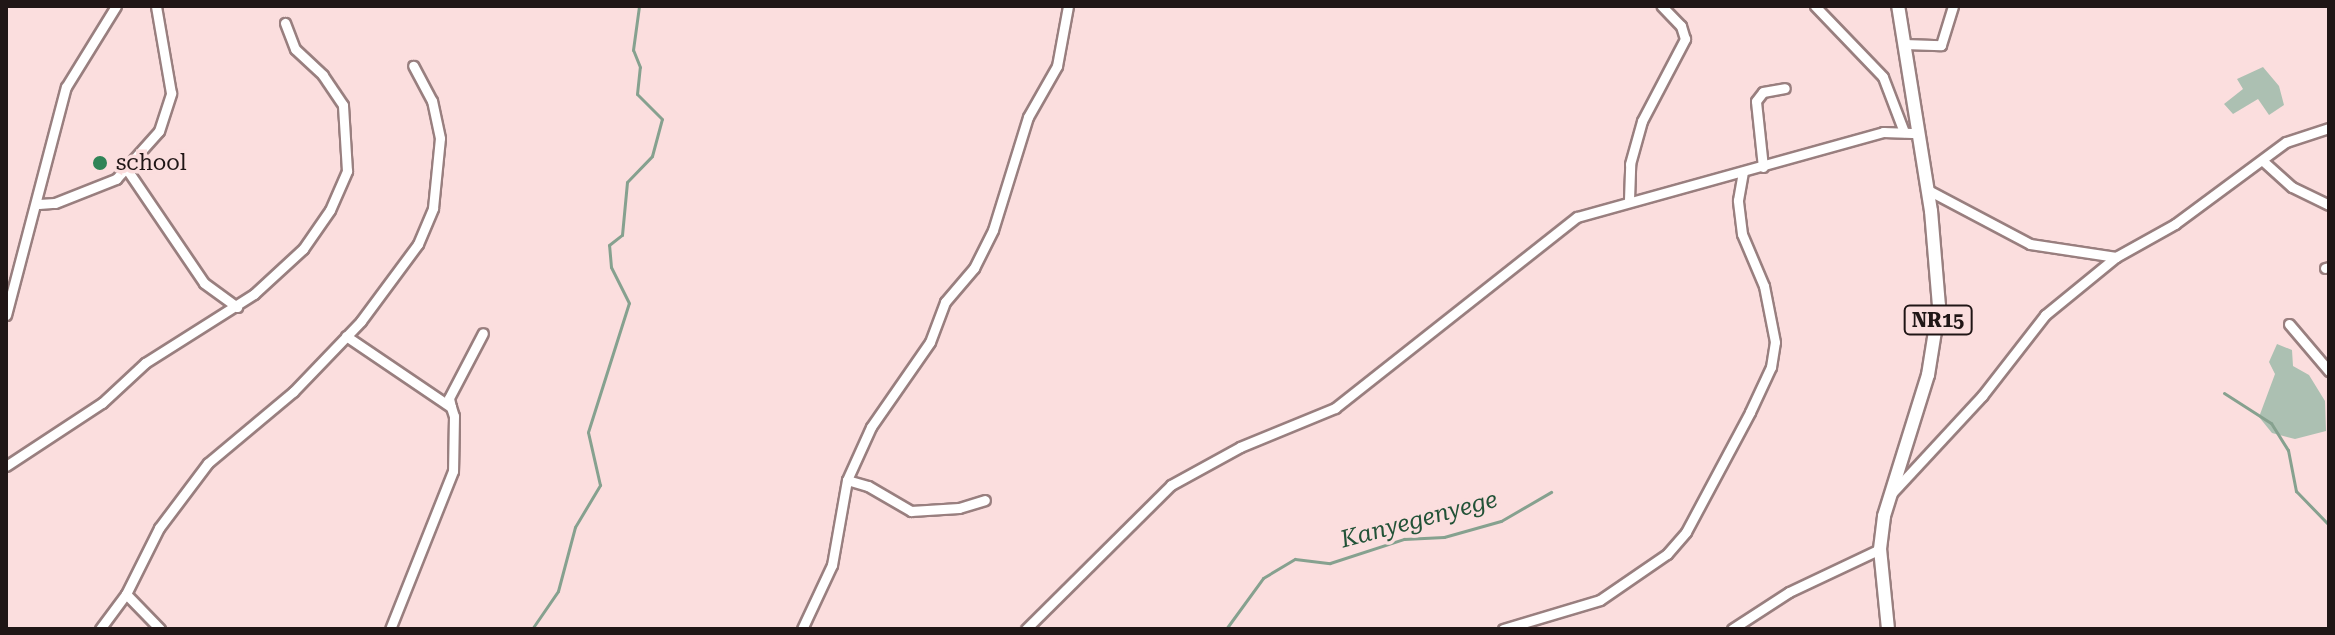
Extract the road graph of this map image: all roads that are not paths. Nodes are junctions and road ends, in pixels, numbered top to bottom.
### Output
1 (116, 6) edge
2 (156, 6) edge
3 (1068, 6) edge
4 (1662, 6) edge
5 (1815, 6) edge
6 (1898, 6) edge
7 (1953, 6) edge
8 (285, 23) dead end
9 (1904, 44) junction
10 (413, 66) dead end
11 (1785, 88) dead end
12 (2329, 128) edge
13 (1904, 132) junction
14 (1919, 133) junction
15 (2263, 161) junction
16 (1763, 167) junction
17 (128, 171) junction
18 (1743, 173) junction
19 (1928, 190) junction
20 (1629, 200) junction
21 (39, 204) junction
22 (2329, 205) edge
23 (2116, 257) junction
24 (237, 307) junction
25 (6, 315) edge
26 (2289, 324) dead end
27 (483, 333) dead end
28 (346, 336) junction
29 (2329, 371) edge
30 (451, 407) junction
31 (6, 466) edge
32 (847, 480) junction
33 (1887, 497) junction
34 (985, 500) dead end
35 (1880, 549) junction
36 (126, 594) junction
37 (100, 629) edge
38 (160, 629) edge
39 (390, 629) edge
40 (802, 629) edge
41 (1026, 629) edge
42 (1503, 629) edge
43 (1732, 629) edge
44 (1888, 629) edge

1 - 21 street
2 - 17 street
3 - 32 street
4 - 20 street
5 - 13 street
6 - 9 highway, NR15
7 - 9 street
8 - 24 street
9 - 14 highway, NR15
10 - 28 street
11 - 16 street
12 - 15 street
13 - 14 street
13 - 16 street
14 - 19 highway, NR15
15 - 22 street
15 - 23 street
16 - 18 street
17 - 21 street
17 - 24 street
18 - 20 street
18 - 42 street
19 - 23 street
19 - 33 highway, NR15
20 - 41 street
21 - 25 street
23 - 33 street
24 - 31 street
26 - 29 street
27 - 30 street
28 - 30 street
28 - 36 street
30 - 39 street
32 - 34 street
32 - 40 street
33 - 35 highway, NR15
35 - 43 street
35 - 44 highway, NR15
36 - 37 street
36 - 38 street

